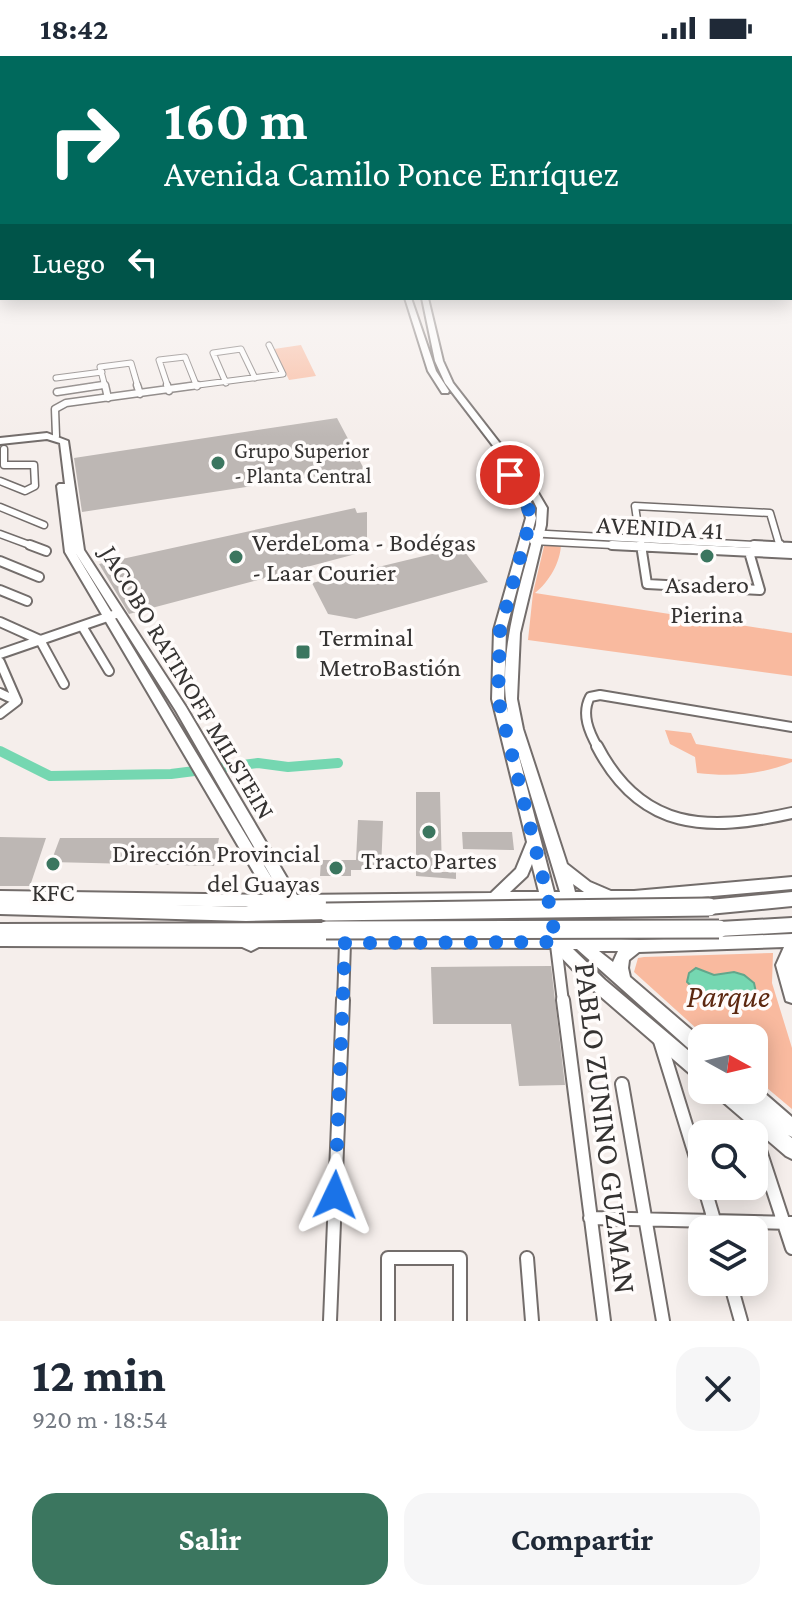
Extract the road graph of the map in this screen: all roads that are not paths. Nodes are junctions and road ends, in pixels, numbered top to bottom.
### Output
1 (415, 319) edge
2 (430, 319) edge
3 (269, 345) dead end
4 (102, 372) junction
5 (56, 378) dead end
6 (255, 378) junction
7 (226, 383) junction
8 (105, 385) junction
9 (197, 387) junction
10 (169, 391) junction
11 (57, 392) dead end
12 (140, 394) junction
13 (108, 398) junction
14 (54, 438) junction
15 (1, 450) edge
16 (0, 481) edge
17 (0, 507) edge
18 (44, 525) dead end
19 (0, 534) edge
20 (533, 538) junction
21 (641, 543) junction
22 (792, 547) edge
23 (781, 550) junction
24 (46, 551) dead end
25 (749, 552) junction
26 (792, 554) edge
27 (0, 561) edge
28 (39, 577) dead end
29 (0, 590) edge
30 (27, 601) dead end
31 (113, 615) junction
32 (0, 622) edge
33 (82, 626) junction
34 (40, 640) junction
35 (0, 654) edge
36 (0, 662) edge
37 (109, 671) dead end
38 (64, 684) dead end
39 (0, 693) edge
40 (17, 701) junction
41 (0, 714) edge
42 (792, 727) edge
43 (792, 813) edge
44 (534, 841) junction
45 (561, 867) junction
46 (792, 883) edge
47 (616, 896) junction
48 (0, 897) edge
49 (496, 897) junction
50 (569, 897) junction
51 (634, 897) junction
52 (548, 898) junction
53 (792, 899) edge
54 (285, 901) junction
55 (0, 907) edge
56 (246, 914) junction
57 (325, 918) junction
58 (792, 925) edge
59 (219, 930) junction
60 (276, 930) junction
61 (0, 931) edge
62 (0, 940) edge
63 (556, 942) junction
64 (251, 943) junction
65 (345, 943) junction
66 (580, 943) junction
67 (792, 943) edge
68 (639, 946) junction
69 (627, 985) junction
70 (792, 996) edge
71 (658, 1037) junction
72 (688, 1038) edge
73 (688, 1062) edge
74 (622, 1084) dead end
75 (739, 1104) edge
76 (764, 1104) edge
77 (747, 1111) junction
78 (792, 1128) edge
79 (688, 1132) edge
80 (792, 1150) edge
81 (590, 1218) junction
82 (647, 1219) junction
83 (688, 1223) edge
84 (788, 1223) edge
85 (768, 1224) edge
86 (792, 1248) edge
87 (527, 1258) dead end
88 (734, 1296) edge
89 (330, 1321) edge
90 (388, 1321) edge
91 (460, 1321) edge
92 (532, 1321) edge
93 (604, 1321) edge
94 (663, 1321) edge
95 (741, 1321) edge

1 - 20 main road
2 - 20 main road
3 - 6 street
4 - 5 street
4 - 8 street
4 - 12 street
6 - 7 street
6 - 7 street
7 - 9 street
8 - 11 street
8 - 13 street
9 - 10 street
9 - 10 street
10 - 12 street
12 - 13 street
13 - 14 street
14 - 15 main road
14 - 31 main road, JACOBO RATINOFF MILSTEIN
15 - 16 street
17 - 18 street
19 - 24 street
20 - 21 street, AVENIDA 41
20 - 44 main road
20 - 45 main road
21 - 23 street, AVENIDA 41
21 - 23 street
21 - 25 street, AVENIDA 41
21 - 25 street
22 - 23 street, AVENIDA 41
23 - 25 street, AVENIDA 41
23 - 26 street, AVENIDA 41
27 - 28 street
29 - 30 street
31 - 33 street
31 - 54 main road, JACOBO RATINOFF MILSTEIN
32 - 34 street
33 - 34 street
33 - 37 street
34 - 35 street
34 - 38 street
36 - 40 street
39 - 40 street
40 - 41 street
42 - 43 street
44 - 49 main road
44 - 52 main road
45 - 47 main road
45 - 50 main road
46 - 51 main road
47 - 50 main road
47 - 51 main road
48 - 54 main road
49 - 52 main road
49 - 54 main road
50 - 52 main road
50 - 66 main road
51 - 68 main road
52 - 63 main road
53 - 57 main road, bridge
54 - 56 main road
54 - 57 main road
55 - 56 main road
56 - 57 main road
57 - 58 main road, bridge
57 - 60 main road
59 - 60 main road
59 - 61 main road
59 - 64 main road
60 - 64 main road
62 - 64 main road
63 - 65 main road
63 - 66 main road
63 - 71 main road
63 - 81 street, PABLO ZUNINO GUZMAN
64 - 65 main road
65 - 89 street
66 - 68 main road
66 - 69 main road
67 - 68 main road
67 - 70 main road
68 - 69 main road
69 - 72 main road
71 - 73 main road
71 - 79 street
74 - 82 street
75 - 77 main road
76 - 78 main road
77 - 80 main road
77 - 84 street
81 - 82 street
81 - 93 street, PABLO ZUNINO GUZMAN
82 - 83 street
82 - 94 street
84 - 85 street
84 - 86 street
87 - 92 street
88 - 95 street
90 - 91 street

